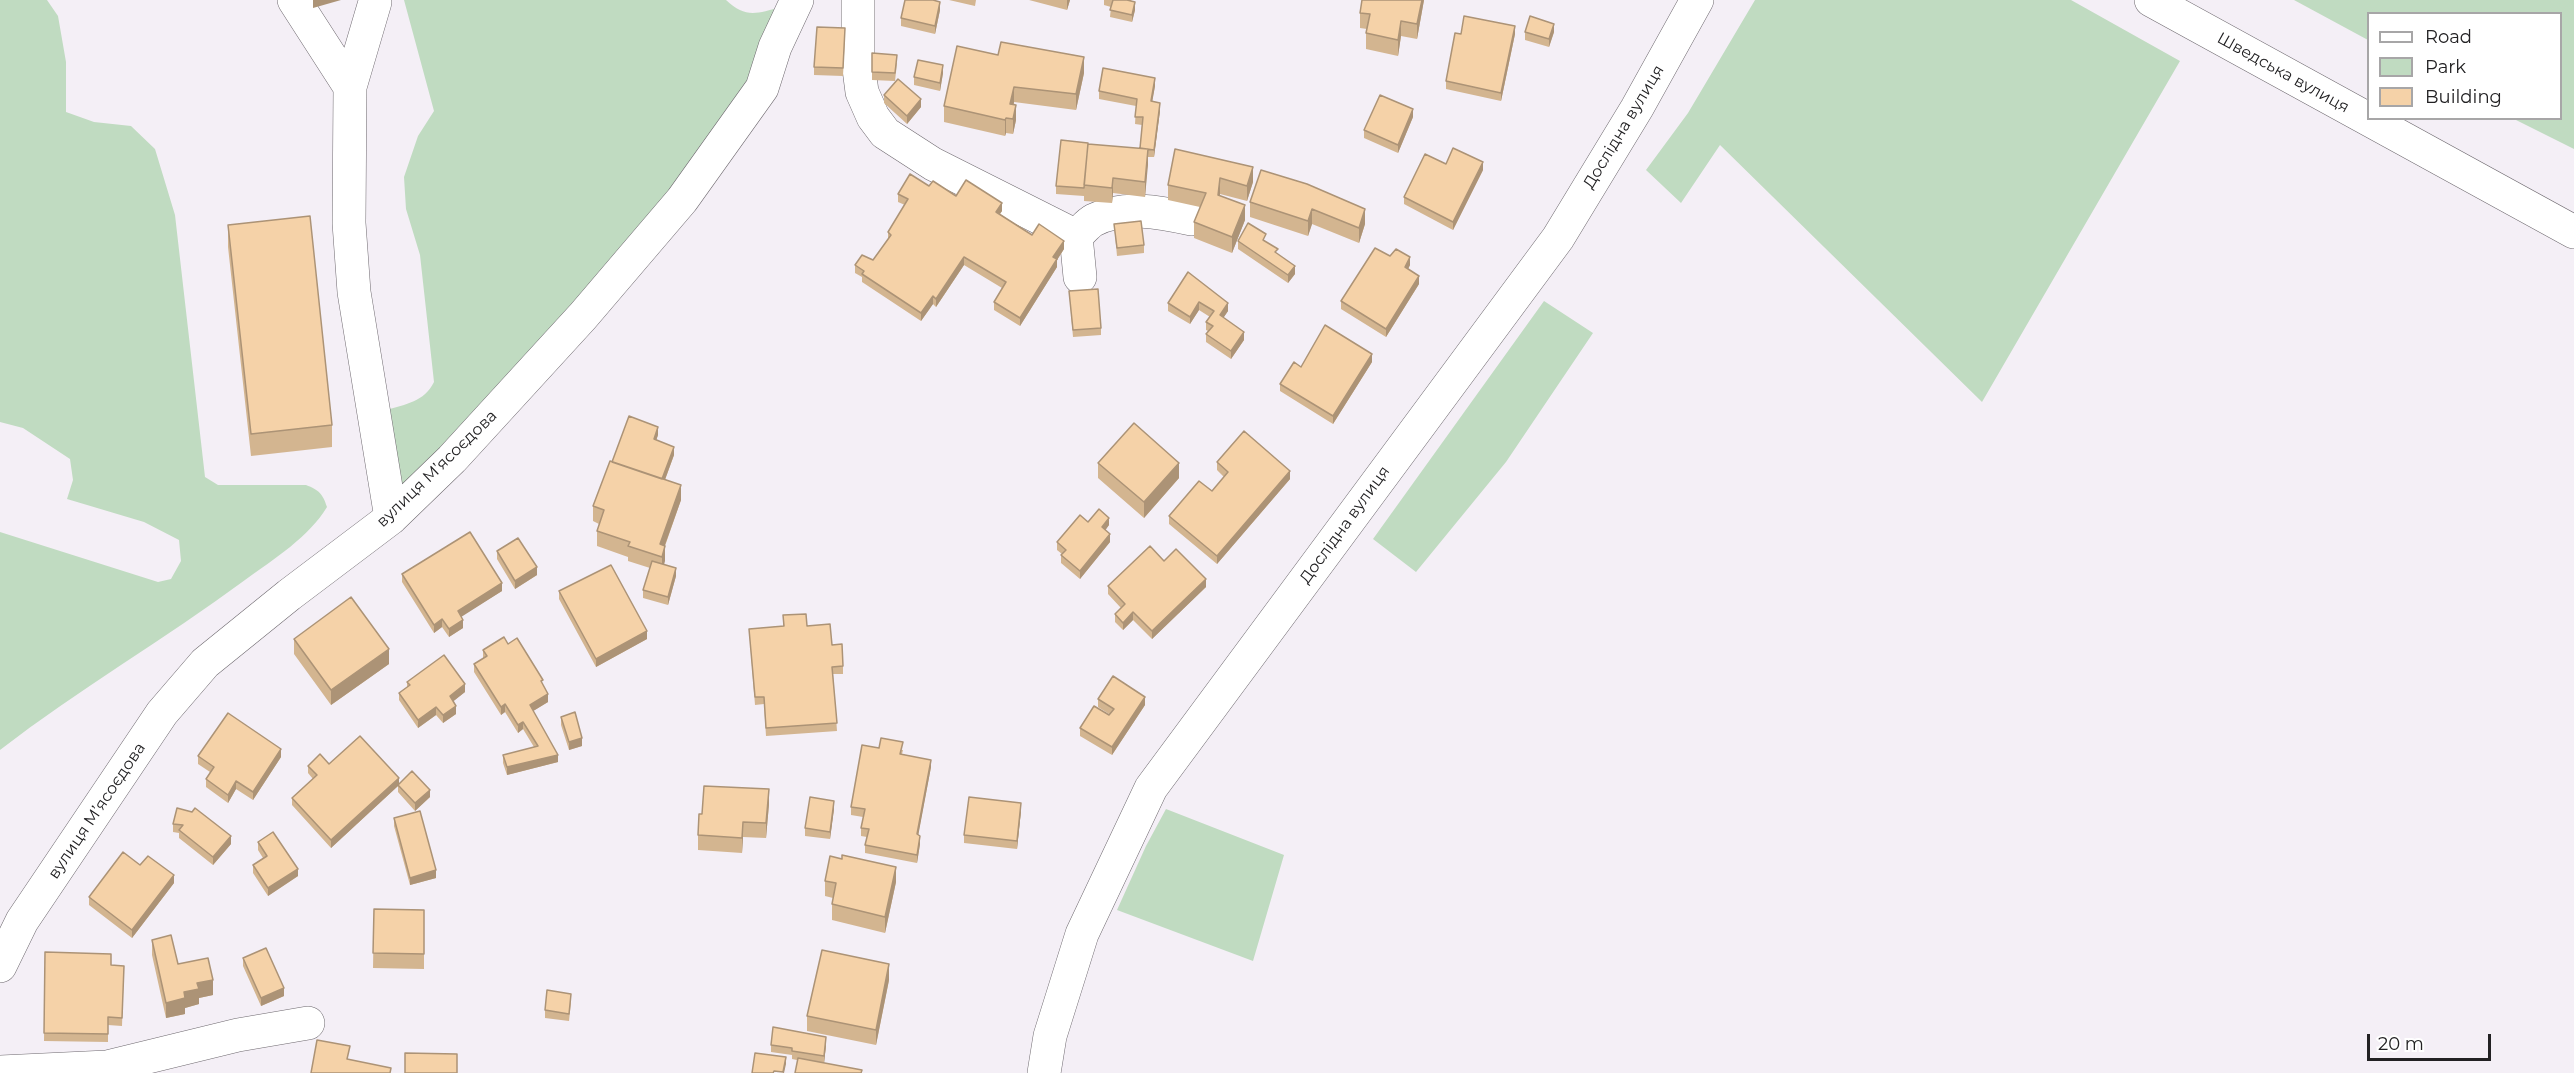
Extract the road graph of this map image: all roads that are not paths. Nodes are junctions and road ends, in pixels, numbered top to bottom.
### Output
1 (294, 0) edge
2 (797, 0) edge
3 (858, 0) edge
4 (1697, 0) edge
5 (2151, 0) edge
6 (375, 2) dead end
7 (350, 87) junction
8 (2367, 118) edge
9 (2370, 120) edge
10 (1191, 219) dead end
11 (2574, 232) edge
12 (1077, 236) junction
13 (1080, 277) dead end
14 (391, 518) junction
15 (0, 966) edge
16 (308, 1023) dead end
17 (0, 1072) edge
18 (1044, 1073) edge

1 - 7 street
2 - 14 street, вулиця Мʼясоєдова
3 - 12 street
4 - 18 street, Дослідна вулиця
5 - 8 street, Шведська вулиця
6 - 7 street
7 - 14 street
9 - 11 street, Шведська вулиця
10 - 12 street
12 - 13 street
14 - 15 street, вулиця Мʼясоєдова
16 - 17 street

